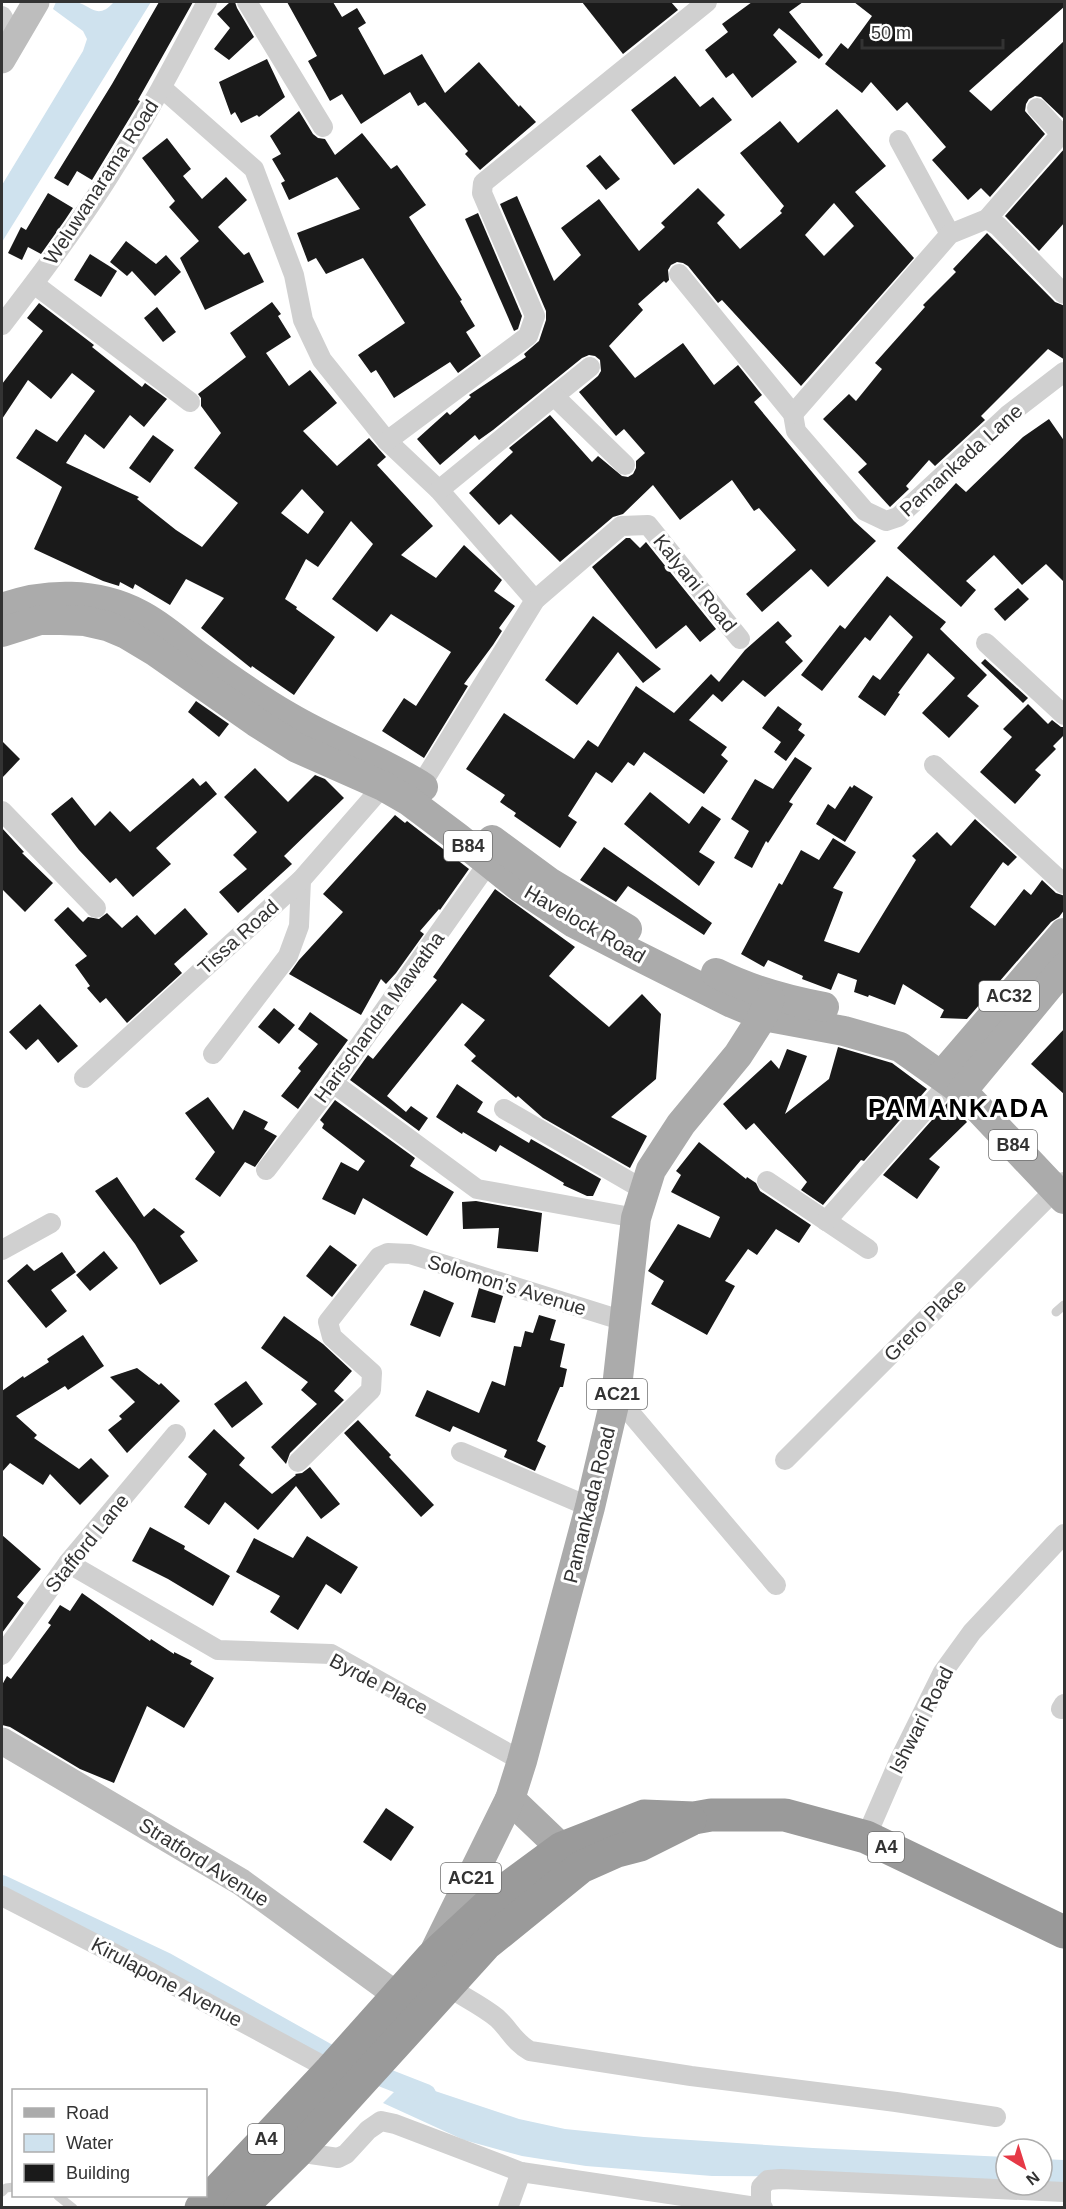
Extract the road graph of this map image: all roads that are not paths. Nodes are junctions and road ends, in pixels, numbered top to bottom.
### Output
1 (36, 2) edge
2 (207, 2) edge
3 (247, 2) edge
4 (707, 2) edge
5 (2, 16) edge
6 (8, 50) edge
7 (162, 88) junction
8 (1037, 108) dead end
9 (323, 127) dead end
10 (899, 140) dead end
11 (987, 219) junction
12 (950, 234) junction
13 (679, 274) dead end
14 (34, 284) junction
15 (1065, 294) edge
16 (2, 325) edge
17 (590, 367) dead end
18 (1065, 372) edge
19 (554, 396) junction
20 (190, 402) dead end
21 (793, 414) junction
22 (387, 441) junction
23 (625, 465) dead end
24 (439, 490) junction
25 (536, 600) junction
26 (2, 608) edge
27 (2, 632) edge
28 (740, 639) dead end
29 (986, 643) dead end
30 (1065, 715) edge
31 (934, 765) dead end
32 (420, 785) junction
33 (383, 786) junction
34 (2, 811) edge
35 (489, 862) junction
36 (301, 880) junction
37 (1065, 884) edge
38 (96, 908) dead end
39 (1065, 933) edge
40 (1065, 968) edge
41 (767, 1005) junction
42 (213, 1053) dead end
43 (957, 1077) junction
44 (84, 1078) dead end
45 (333, 1083) junction
46 (504, 1109) dead end
47 (267, 1170) dead end
48 (766, 1181) dead end
49 (1062, 1185) edge
50 (644, 1190) junction
51 (636, 1218) junction
52 (826, 1221) junction
53 (51, 1223) dead end
54 (868, 1249) dead end
55 (2, 1250) edge
56 (1065, 1305) edge
57 (1056, 1312) dead end
58 (624, 1322) junction
59 (616, 1396) junction
60 (176, 1434) dead end
61 (461, 1452) dead end
62 (785, 1460) dead end
63 (298, 1462) dead end
64 (590, 1507) junction
65 (1065, 1534) edge
66 (68, 1563) junction
67 (776, 1585) dead end
68 (2, 1655) edge
69 (2, 1741) edge
70 (522, 1761) junction
71 (510, 1799) junction
72 (866, 1837) junction
73 (571, 1857) junction
74 (2, 1896) edge
75 (1065, 1932) edge
76 (434, 1970) junction
77 (407, 2016) junction
78 (344, 2078) junction
79 (996, 2117) dead end
80 (297, 2152) junction
81 (521, 2172) junction
82 (1065, 2192) edge
83 (207, 2195) edge
84 (59, 2197) edge
85 (762, 2207) edge
86 (73, 2208) edge
87 (240, 2208) edge
88 (508, 2208) edge

1 - 6 main road
2 - 7 street, Weluwanarama Road
3 - 9 street
4 - 22 street
5 - 6 street
7 - 14 street, Weluwanarama Road
7 - 22 street
8 - 11 street
10 - 12 street
11 - 12 street
11 - 15 street
12 - 21 street
13 - 21 street, Pamankada Lane
14 - 16 street, Weluwanarama Road
14 - 20 street
17 - 19 street
18 - 21 street, Pamankada Lane
19 - 23 street
19 - 24 street
22 - 24 street
24 - 25 street
25 - 28 street, Kalyani Road
25 - 32 street
26 - 32 main road, Havelock Road / B84
27 - 33 main road, Havelock Road / B84
29 - 30 street
31 - 37 street
32 - 41 main road, Havelock Road / B84
33 - 35 main road, Havelock Road / B84
33 - 36 street, Tissa Road
34 - 38 street
35 - 41 main road, Havelock Road / B84
35 - 45 street, Harischandra Mawatha
36 - 42 street
36 - 44 street, Tissa Road
39 - 43 main road, AC32
40 - 43 main road, AC32
41 - 43 main road, Havelock Road / B84
41 - 50 main road, Pamankada Road / AC21
43 - 49 main road, Havelock Road / B84
43 - 52 street
45 - 47 street, Harischandra Mawatha
45 - 51 street
46 - 50 street
48 - 52 street
49 - 62 street, Grero Place
50 - 51 main road, Pamankada Road / AC21
51 - 58 main road, Pamankada Road / AC21
52 - 54 street
53 - 55 street
56 - 57 lane
58 - 59 main road, Pamankada Road / AC21
58 - 63 street, Solomon's Avenue
59 - 64 main road, Pamankada Road / AC21
59 - 67 street
60 - 66 street, Stafford Lane
61 - 64 street
64 - 70 main road, Pamankada Road / AC21
65 - 72 street, Ishwari Road
66 - 68 street, Stafford Lane
66 - 70 street, Byrde Place
69 - 77 main road, Stratford Avenue
70 - 71 main road, Pamankada Road / AC21
71 - 73 main road
71 - 76 main road, Pamankada Road / AC21
72 - 73 highway, A4
72 - 75 highway, A4
73 - 76 highway, A4
74 - 78 street, Kirulapone Avenue
76 - 77 highway, A4
76 - 79 street
77 - 78 highway, A4
77 - 78 highway, A4
78 - 80 highway, A4
78 - 83 highway, A4
80 - 81 street
80 - 87 highway, A4
81 - 85 street
81 - 88 street
82 - 85 street
84 - 86 lane

